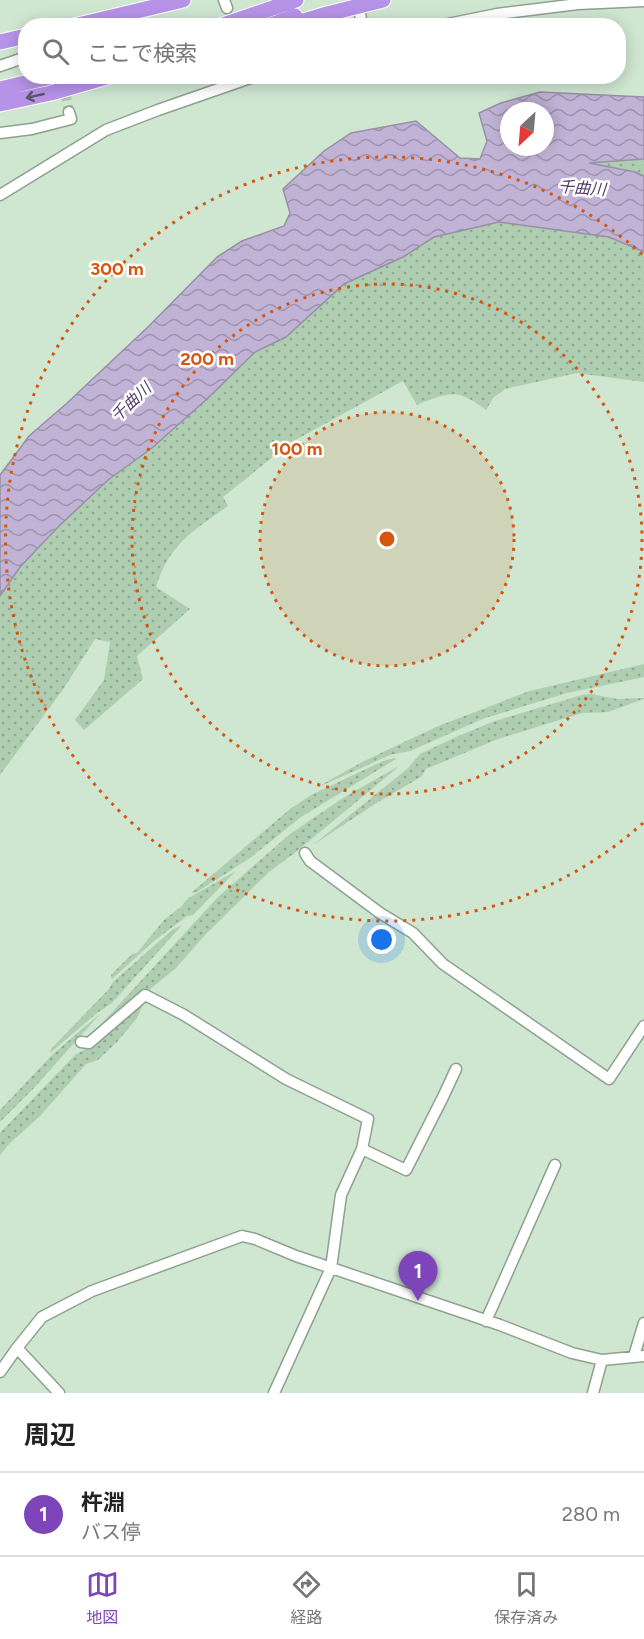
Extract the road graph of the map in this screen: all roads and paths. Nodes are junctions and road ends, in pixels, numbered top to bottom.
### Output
1 (183, 0) edge
2 (296, 0) edge
3 (344, 0) edge
4 (383, 0) edge
5 (644, 1) edge
6 (360, 14) dead end
7 (115, 18) edge
8 (243, 18) edge
9 (291, 18) edge
10 (314, 18) edge
11 (361, 18) edge
12 (481, 18) edge
13 (18, 38) edge
14 (0, 42) edge
15 (18, 60) edge
16 (0, 66) edge
17 (21, 84) edge
18 (82, 84) edge
19 (233, 84) edge
20 (0, 89) edge
21 (0, 104) edge
22 (69, 112) dead end
23 (0, 134) edge
24 (0, 195) edge
25 (305, 853) dead end
26 (644, 1026) edge
27 (81, 1042) dead end
28 (456, 1069) dead end
29 (362, 1149) junction
30 (555, 1165) dead end
31 (331, 1268) junction
32 (486, 1321) junction
33 (644, 1323) edge
34 (17, 1348) junction
35 (639, 1356) edge
36 (603, 1360) junction
37 (0, 1372) edge
38 (59, 1393) edge
39 (274, 1393) edge
40 (593, 1393) edge

1 - 7 highway
2 - 8 highway
3 - 9 highway
4 - 10 highway
5 - 12 street
6 - 11 street
13 - 14 highway
15 - 16 street
17 - 20 highway
18 -> 21 highway
19 - 24 street
22 - 23 street
25 - 26 street
27 - 29 street
28 - 29 street
29 - 31 street
30 - 32 street
31 - 32 street
31 - 34 street
31 - 39 street
32 - 36 street
33 - 35 street
34 - 37 street
34 - 38 street
35 - 36 street
36 - 40 street

